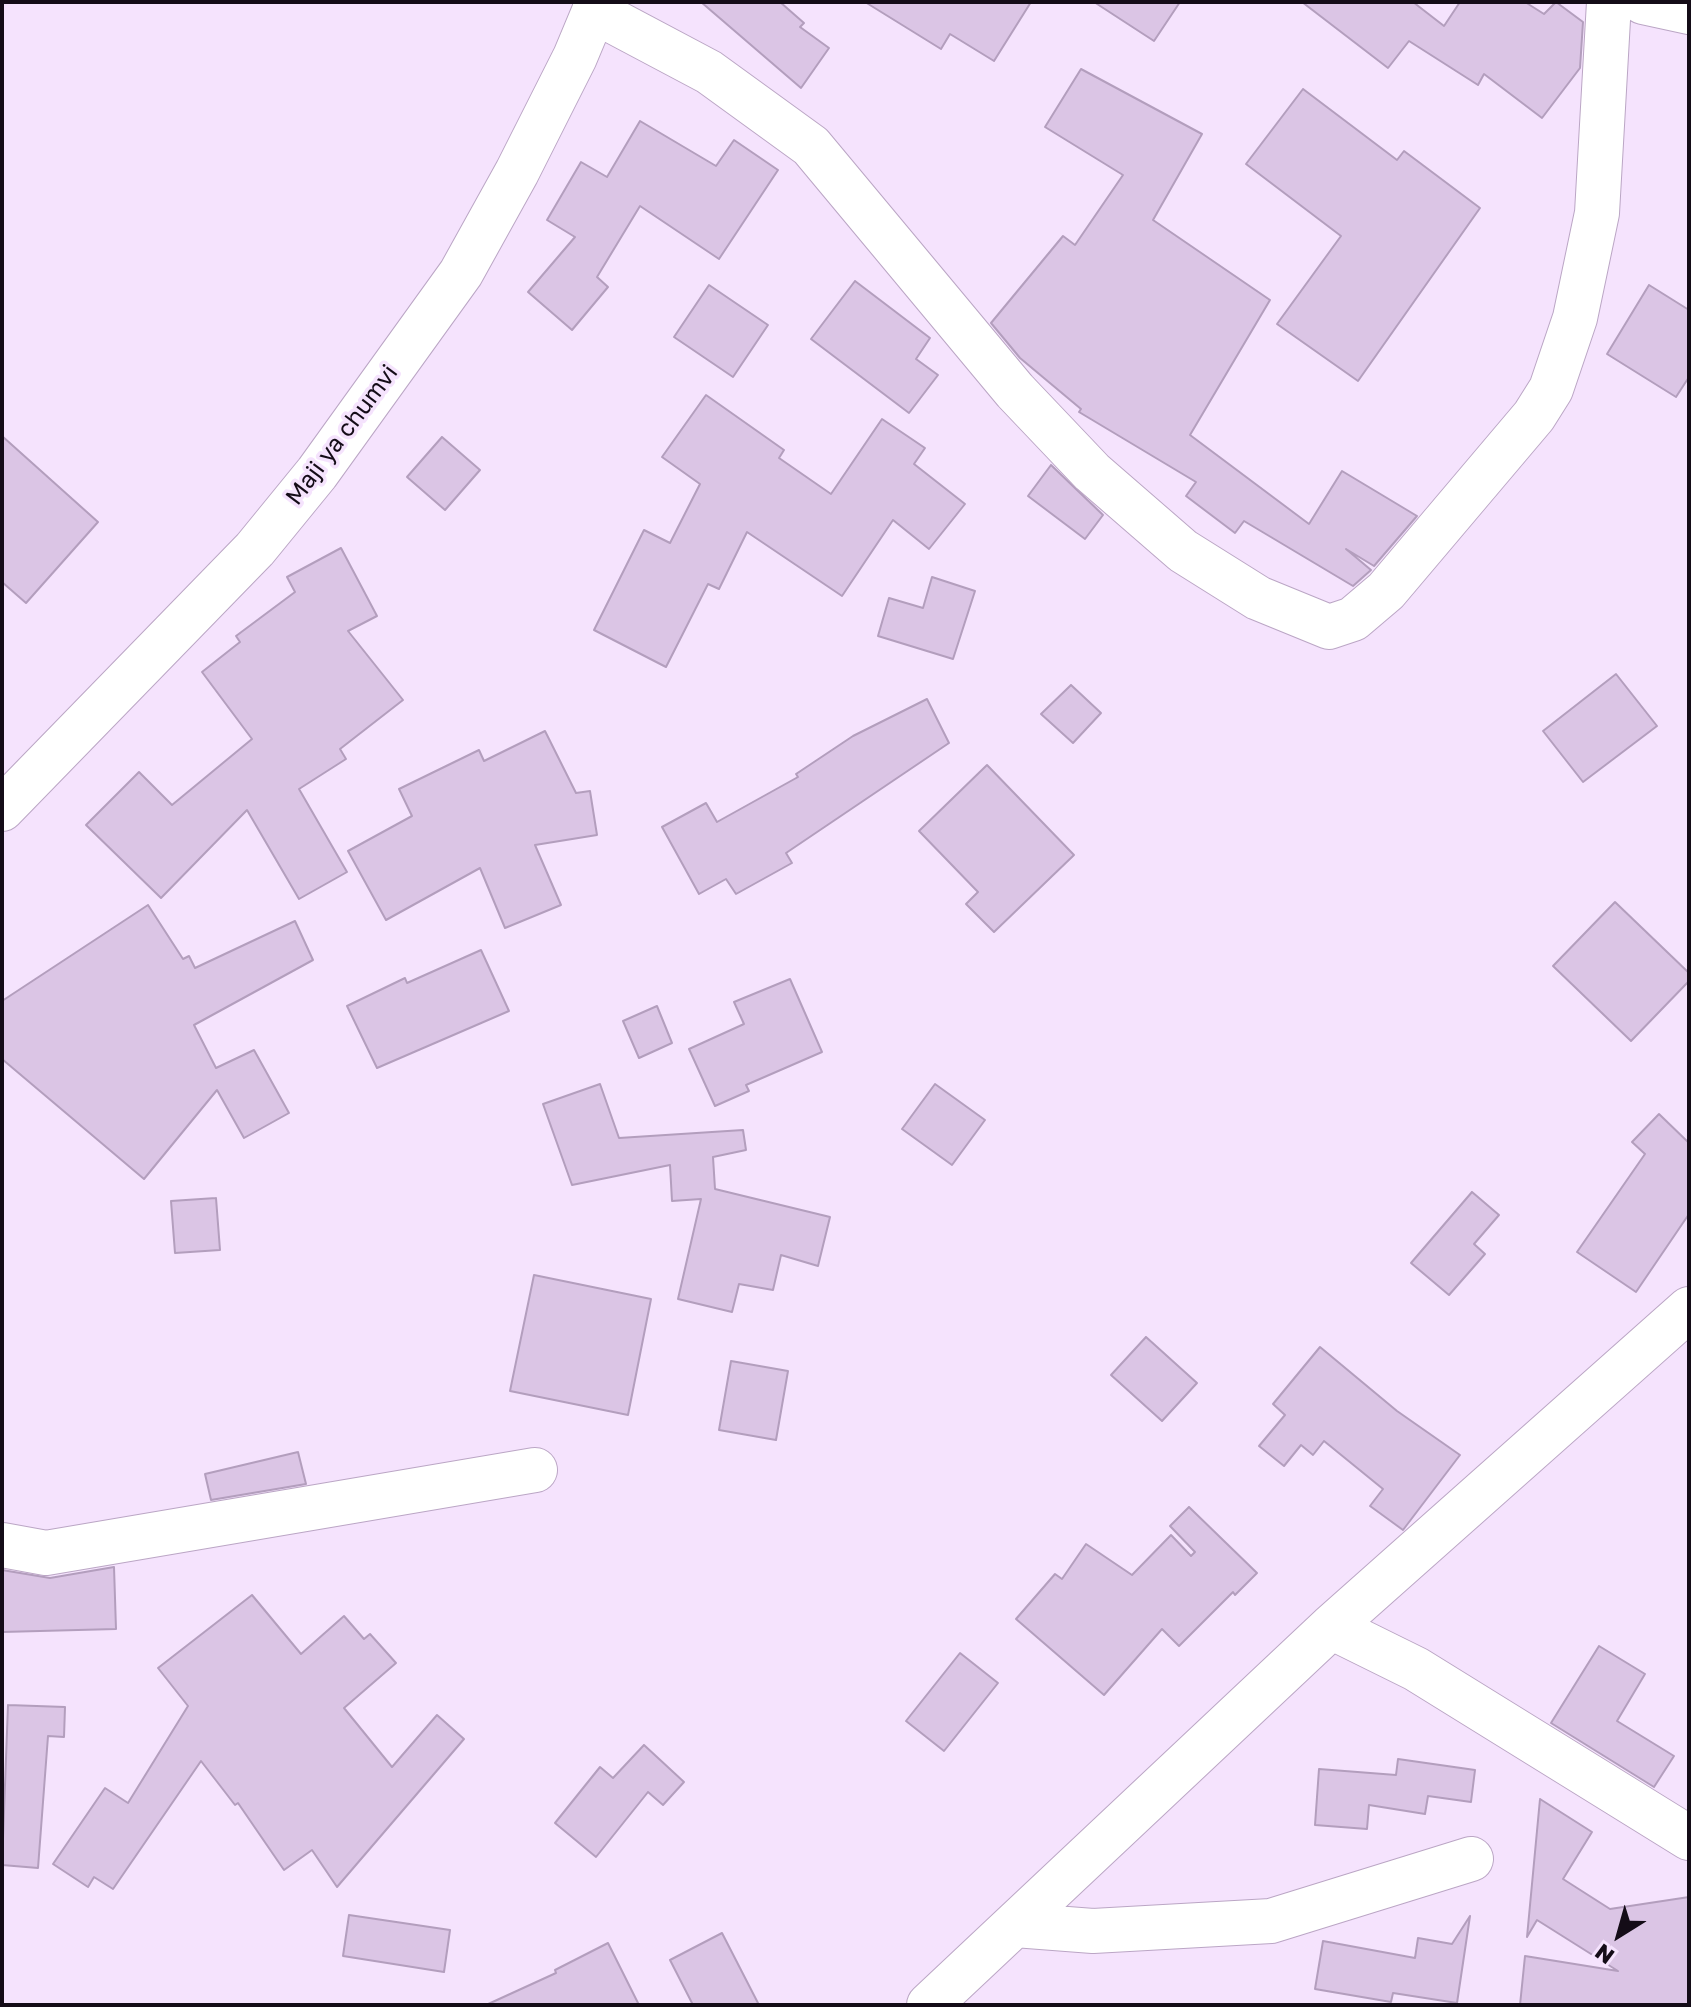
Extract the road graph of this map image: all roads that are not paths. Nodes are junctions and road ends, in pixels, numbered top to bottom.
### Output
1 (1609, 2) edge
2 (1643, 2) edge
3 (596, 7) edge
4 (1689, 12) edge
5 (2, 809) edge
6 (1689, 1309) edge
7 (535, 1470) dead end
8 (2, 1545) edge
9 (1331, 1627) junction
10 (1689, 1838) edge
11 (1471, 1859) dead end
12 (1015, 1925) junction
13 (929, 2005) edge

1 - 3 street
2 - 4 street
3 - 5 street, Maji ya chumvi
6 - 9 street
7 - 8 street
9 - 10 street
9 - 12 street
11 - 12 street
12 - 13 street

